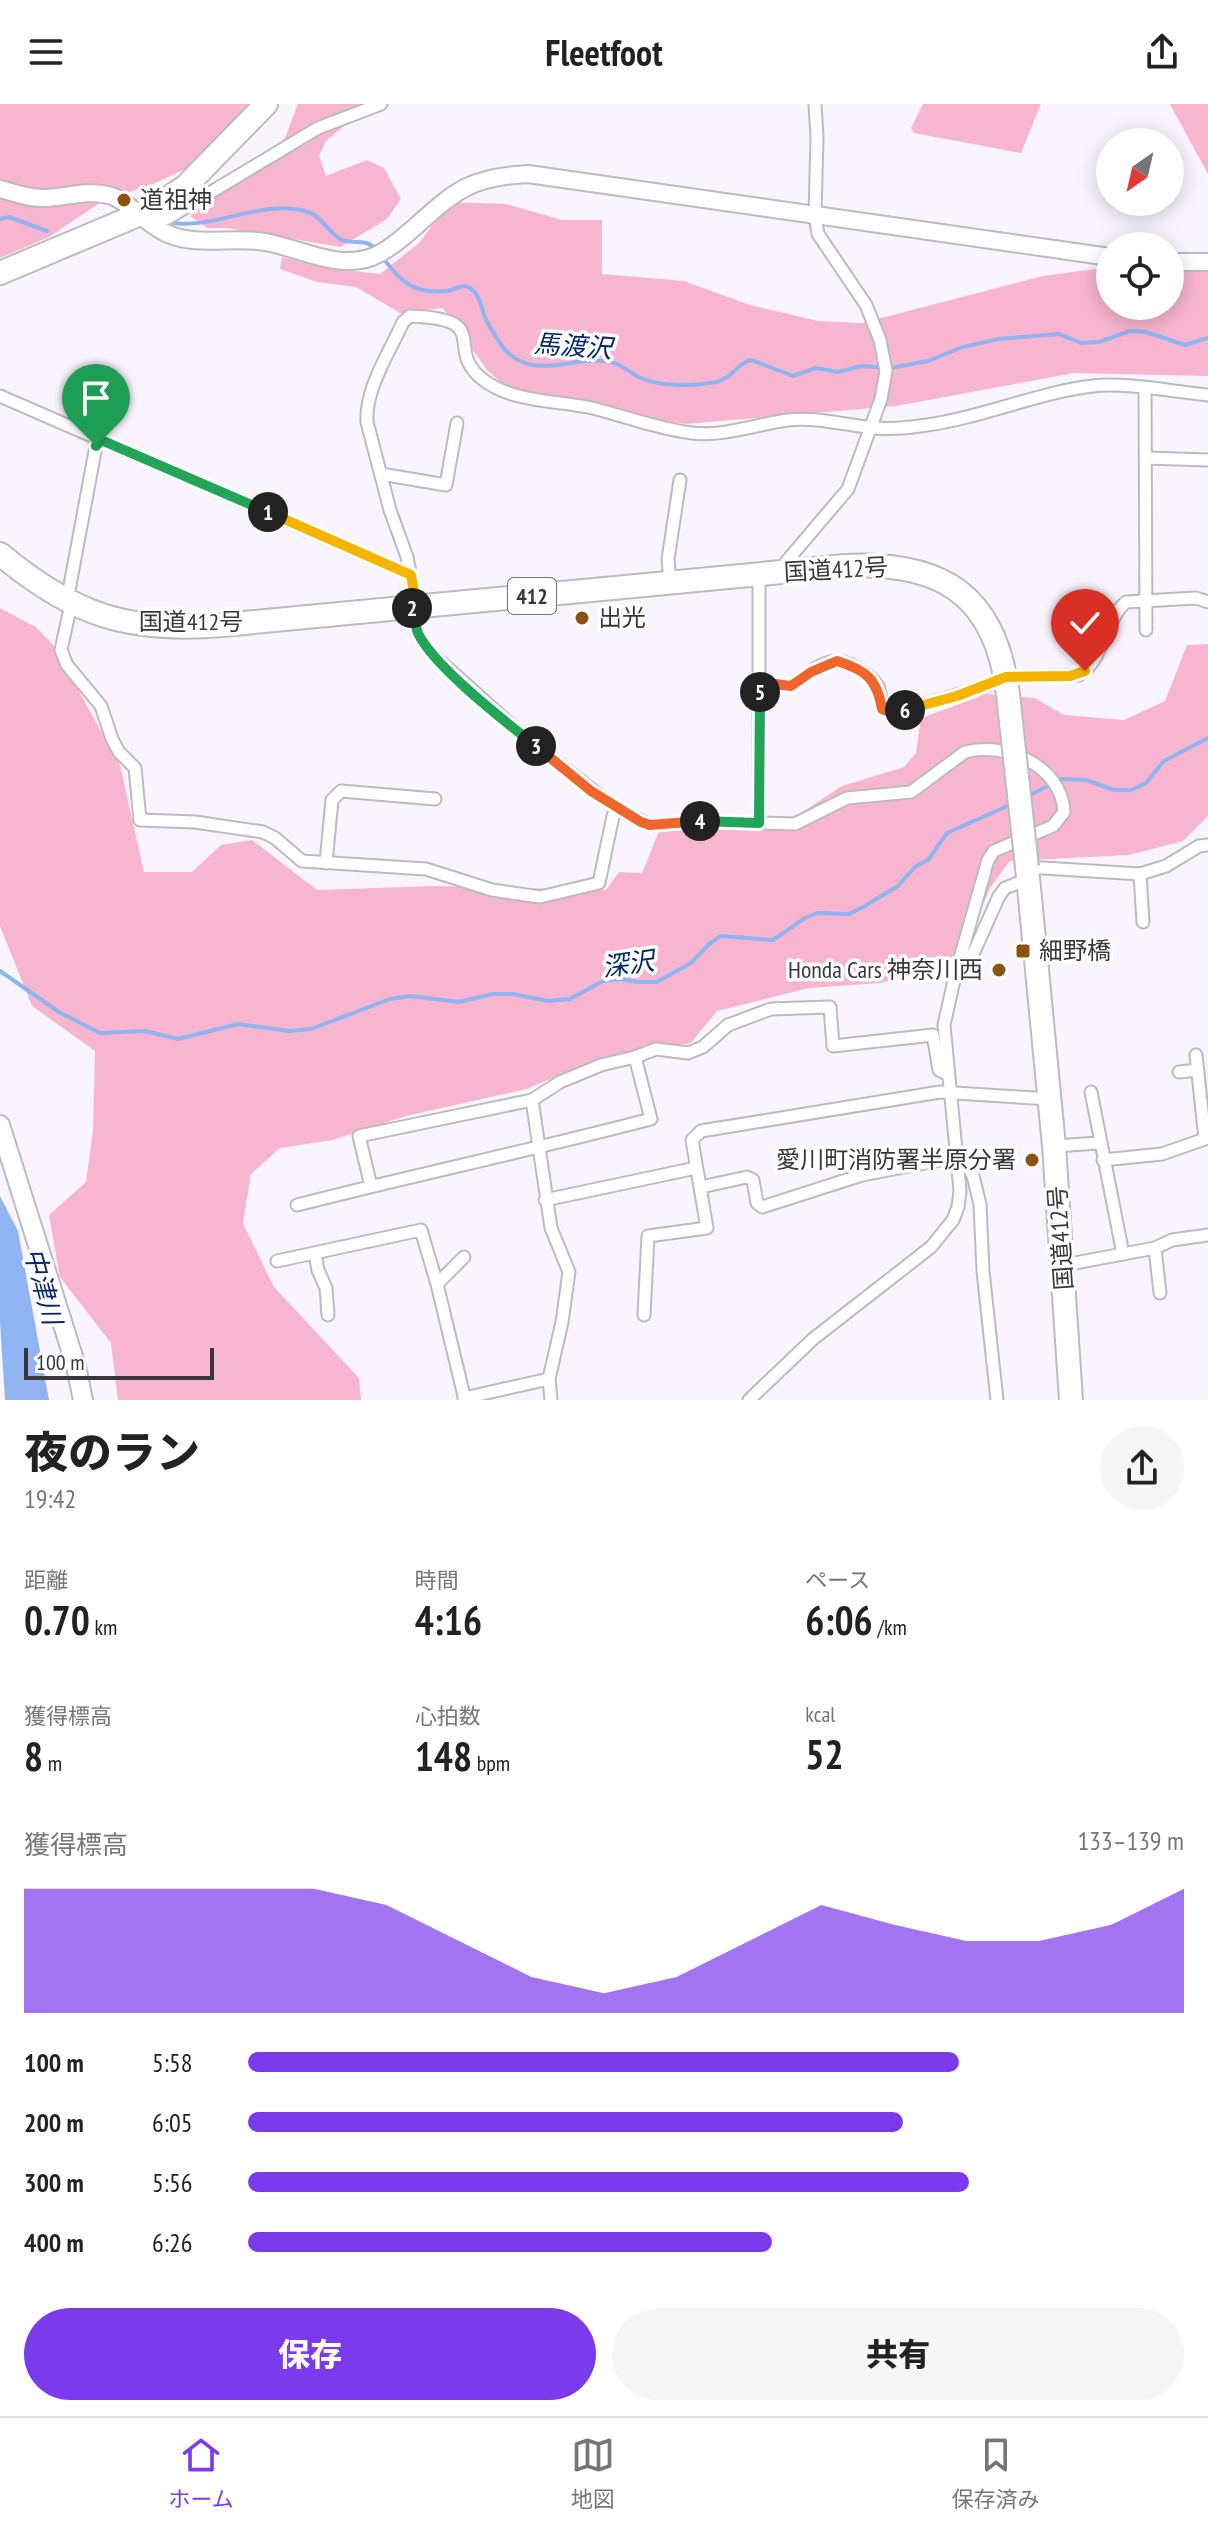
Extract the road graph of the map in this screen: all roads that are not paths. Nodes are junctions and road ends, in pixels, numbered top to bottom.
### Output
1 (266, 104) edge
2 (381, 104) edge
3 (815, 104) edge
4 (0, 189) edge
5 (815, 215) junction
6 (144, 220) junction
7 (1096, 255) edge
8 (1184, 262) edge
9 (1208, 262) edge
10 (0, 273) edge
11 (1145, 389) junction
12 (1208, 395) edge
13 (0, 396) edge
14 (457, 423) dead end
15 (871, 428) junction
16 (101, 440) junction
17 (1146, 458) junction
18 (1208, 460) edge
19 (381, 474) junction
20 (680, 480) dead end
21 (0, 554) edge
22 (786, 572) junction
23 (759, 574) junction
24 (411, 575) junction
25 (670, 582) junction
26 (1146, 602) junction
27 (1208, 602) edge
28 (69, 603) junction
29 (412, 607) junction
30 (1146, 630) dead end
31 (760, 682) junction
32 (1007, 686) junction
33 (435, 799) dead end
34 (617, 809) junction
35 (759, 823) junction
36 (1208, 845) edge
37 (326, 863) junction
38 (1027, 873) junction
39 (1140, 874) junction
40 (1143, 922) dead end
41 (955, 976) junction
42 (635, 1057) junction
43 (1200, 1064) edge
44 (1179, 1072) dead end
45 (947, 1074) junction
46 (1091, 1092) dead end
47 (951, 1093) junction
48 (1049, 1099) junction
49 (532, 1100) junction
50 (1206, 1120) edge
51 (0, 1125) edge
52 (1099, 1143) junction
53 (1054, 1146) junction
54 (538, 1149) junction
55 (957, 1157) junction
56 (1103, 1160) junction
57 (696, 1168) junction
58 (371, 1186) junction
59 (701, 1187) junction
60 (545, 1200) junction
61 (297, 1205) dead end
62 (1208, 1235) edge
63 (1155, 1248) junction
64 (315, 1254) junction
65 (1123, 1254) junction
66 (464, 1257) dead end
67 (277, 1261) dead end
68 (1064, 1265) junction
69 (437, 1284) junction
70 (1160, 1293) dead end
71 (328, 1315) dead end
72 (644, 1315) dead end
73 (549, 1379) junction
74 (464, 1399) edge
75 (83, 1400) edge
76 (551, 1400) edge
77 (749, 1400) edge
78 (997, 1400) edge
79 (1071, 1400) edge

1 - 6 highway
2 - 6 street
3 - 5 street
4 - 6 street
5 - 6 street
5 - 7 street
5 - 15 street
6 - 10 highway
8 - 9 street
11 - 12 street
11 - 15 street
11 - 17 street
13 - 16 street
14 - 19 street
15 - 19 street
15 - 22 street
16 - 24 street
16 - 28 street
17 - 18 street
17 - 26 street
19 - 24 street
20 - 25 street
21 - 28 highway, 国道412号 / 412
22 - 23 highway, 国道412号 / 412
22 - 32 highway, 国道412号 / 412
23 - 25 highway, 国道412号 / 412
23 - 31 street
24 - 29 street
25 - 29 highway, 国道412号 / 412
26 - 27 street
26 - 30 street
26 - 32 street
28 - 29 highway, 国道412号 / 412
28 - 37 street
29 - 34 street
31 - 32 street
31 - 35 street
32 - 38 highway, 国道412号 / 412, bridge
33 - 37 street
34 - 35 street
34 - 37 street
35 - 41 street
36 - 39 street
38 - 39 street
38 - 41 street
38 - 48 highway, 国道412号 / 412
39 - 40 street
41 - 45 street
42 - 45 street
42 - 49 street
42 - 54 street
43 - 44 street
43 - 50 street
45 - 47 street
46 - 52 street
47 - 48 street
47 - 55 street
47 - 57 street
48 - 53 highway, 国道412号 / 412
49 - 54 street
49 - 58 street
50 - 56 street
51 - 75 main road
52 - 53 street
52 - 56 street
53 - 68 highway, 国道412号 / 412
54 - 58 street
54 - 60 street
55 - 59 street
55 - 77 street
55 - 78 street
56 - 65 street
57 - 59 street
57 - 60 street
58 - 61 street
59 - 72 street
60 - 73 street
62 - 63 street
63 - 65 street
63 - 70 street
64 - 67 street
64 - 69 street
64 - 71 street
65 - 68 street
66 - 69 street
68 - 79 highway, 国道412号 / 412
69 - 74 street
73 - 74 street
73 - 76 street

